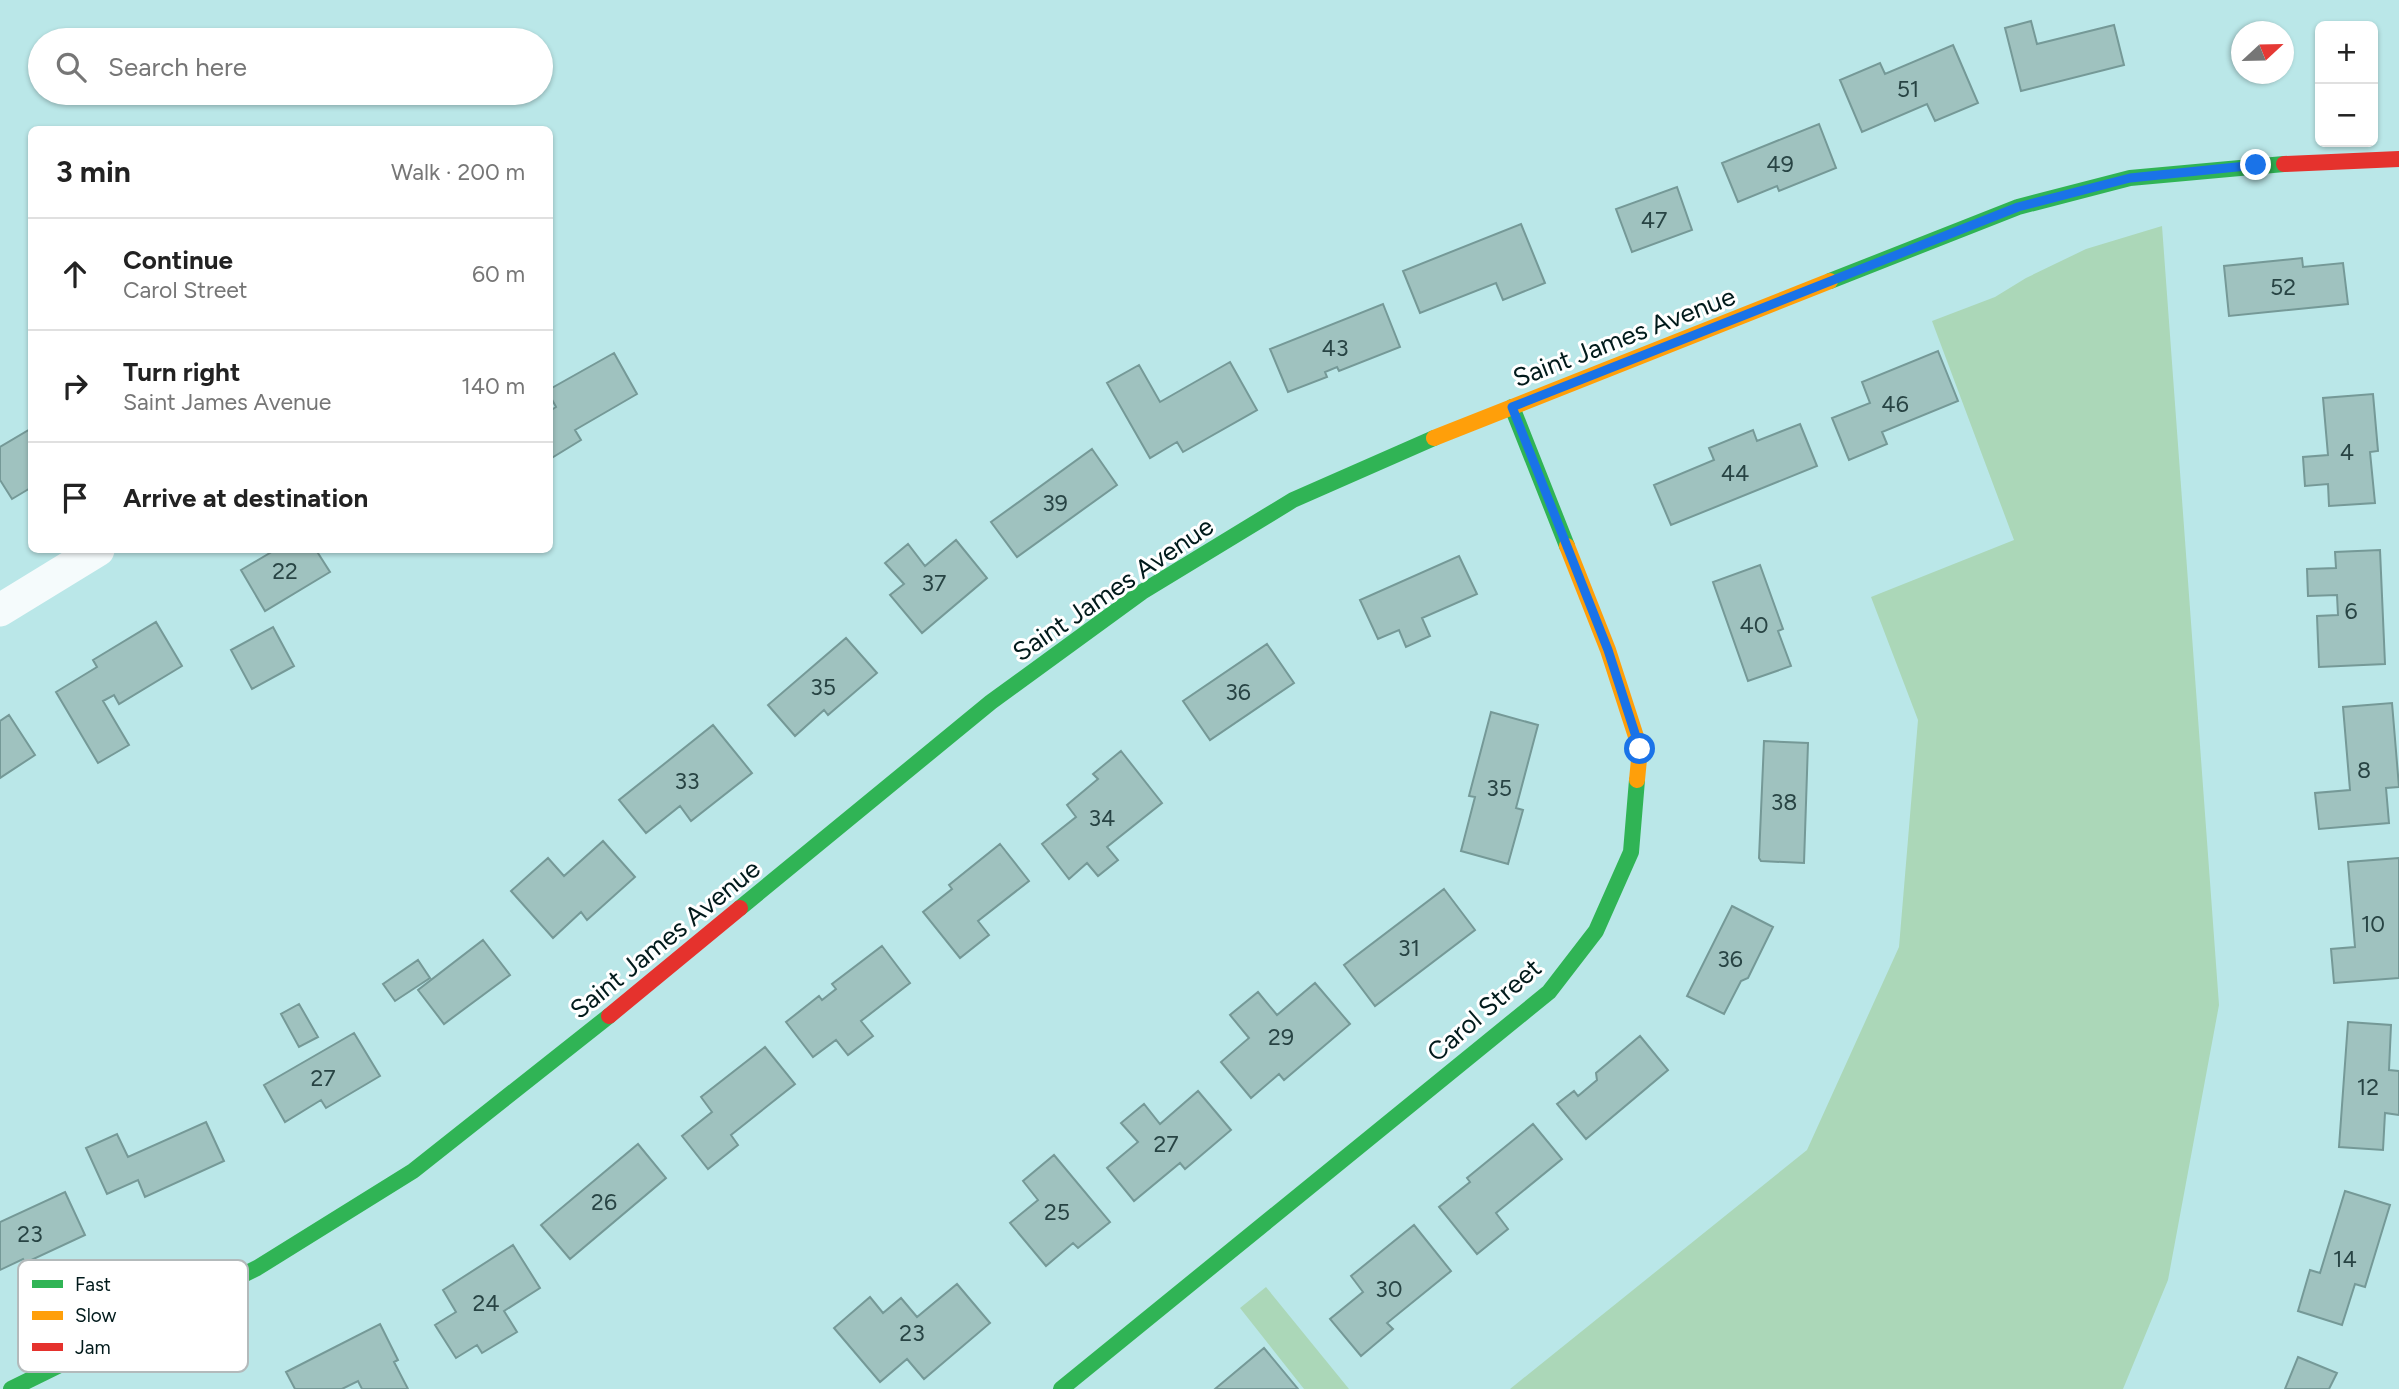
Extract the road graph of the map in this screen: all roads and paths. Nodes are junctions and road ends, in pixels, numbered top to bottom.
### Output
1 (2399, 159) edge
2 (1512, 407) junction
3 (94, 553) edge
4 (0, 610) edge
5 (248, 1272) edge
6 (46, 1372) edge
7 (11, 1389) edge
8 (1061, 1389) edge

1 - 2 street, Saint James Avenue
2 - 5 street, Saint James Avenue
2 - 8 street, Carol Street
3 - 4 street
6 - 7 street, Saint James Avenue

